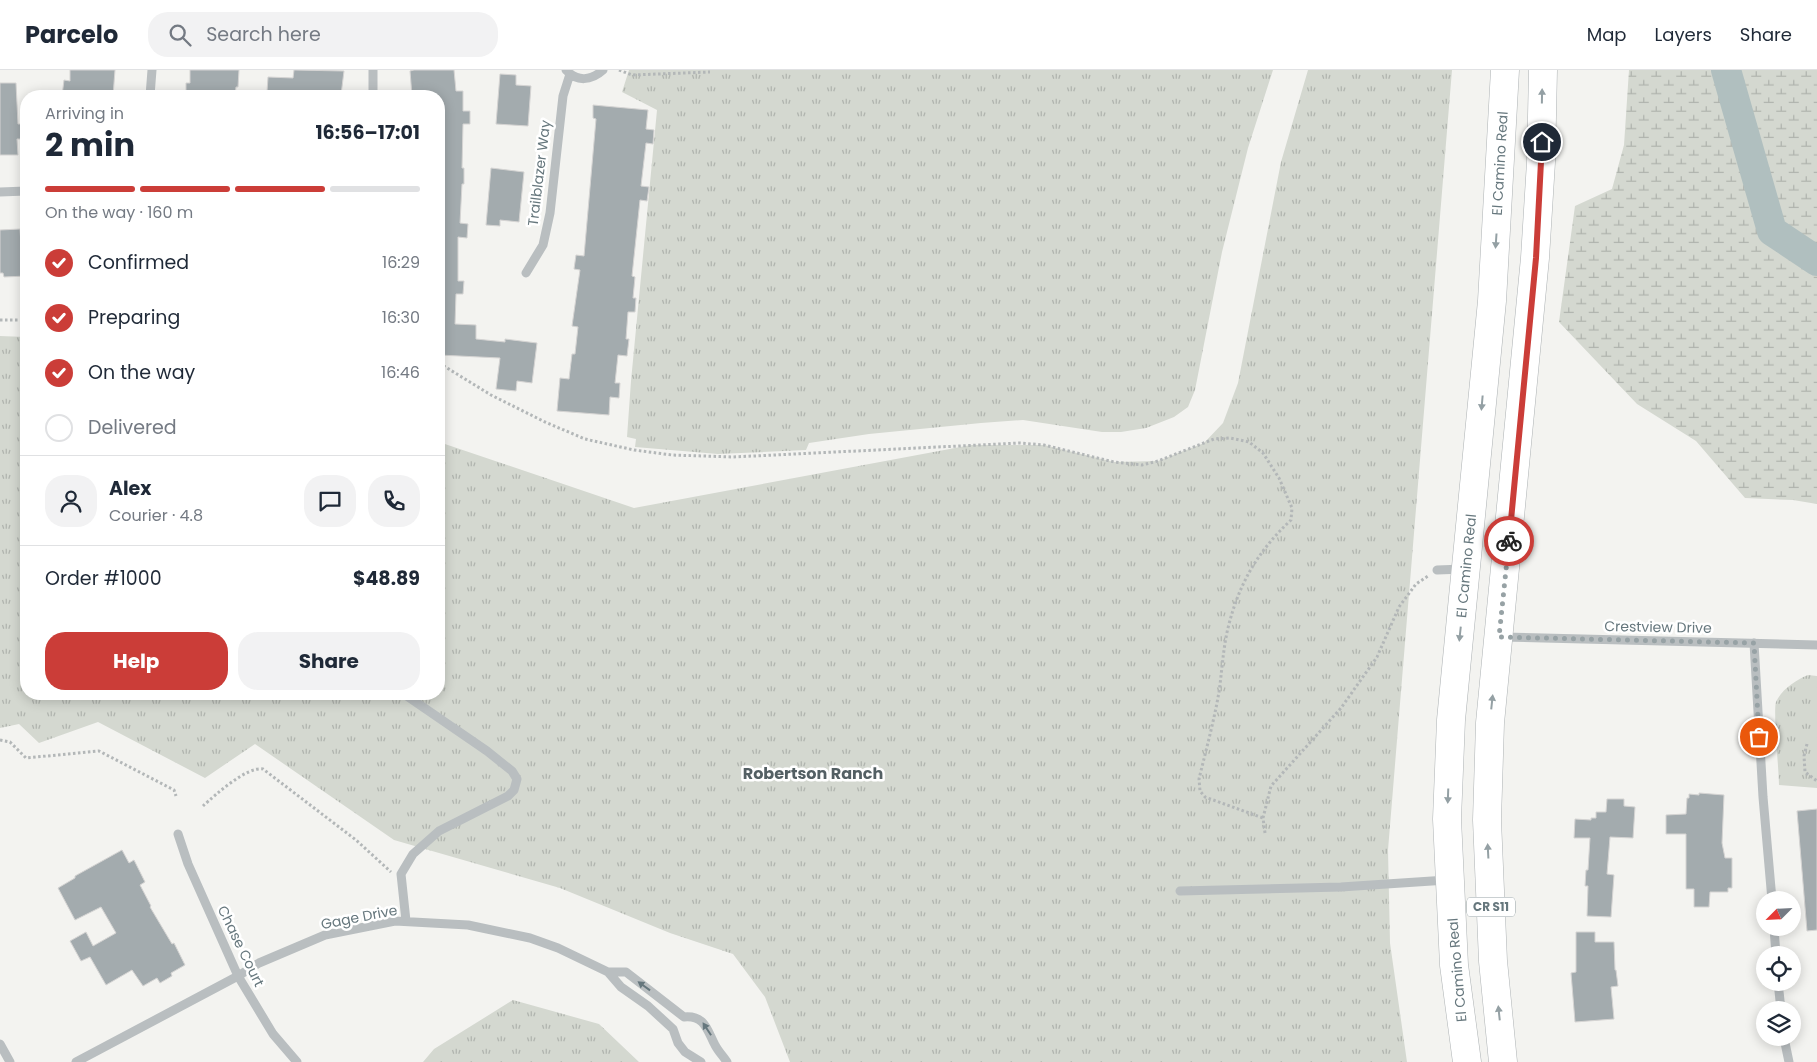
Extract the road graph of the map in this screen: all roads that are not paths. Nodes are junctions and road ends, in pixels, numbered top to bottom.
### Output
1 (152, 70) edge
2 (373, 70) edge
3 (603, 70) edge
4 (1505, 70) edge
5 (1543, 70) edge
6 (568, 72) edge
7 (150, 90) edge
8 (373, 90) edge
9 (20, 191) edge
10 (0, 192) edge
11 (526, 272) dead end
12 (1466, 569) junction
13 (1437, 570) road end
14 (1499, 637) junction
15 (1754, 643) junction
16 (1817, 645) edge
17 (413, 700) edge
18 (178, 834) dead end
19 (1450, 880) junction
20 (1180, 891) dead end
21 (1771, 891) edge
22 (406, 921) junction
23 (608, 972) junction
24 (238, 976) junction
25 (684, 1016) junction
26 (673, 1029) junction
27 (0, 1044) edge
28 (1786, 1046) edge
29 (10, 1062) edge
30 (76, 1062) edge
31 (297, 1062) edge
32 (701, 1062) edge
33 (727, 1062) edge
34 (1467, 1062) edge
35 (1503, 1062) edge
36 (1789, 1062) edge

1 - 7 street
2 - 8 street
3 - 6 street
4 -> 12 main road, El Camino Real / CR S11
14 -> 5 main road, CR S11
6 - 11 street, Trailblazer Way
9 - 10 street
12 - 13 street
12 -> 19 main road, El Camino Real / CR S11
14 - 15 street, Crestview Drive
35 -> 14 main road, CR S11
15 - 16 street, Crestview Drive
15 - 21 street
17 - 22 street
18 - 24 street, Chase Court
19 - 20 street
19 - 34 main road, El Camino Real / CR S11
22 - 23 street, Gage Drive
22 - 24 street, Gage Drive
25 -> 23 street, Gage Drive
23 - 26 street, Gage Drive
24 - 30 street, Gage Drive
24 - 31 street, Chase Court
25 - 26 street
33 -> 25 street, Gage Drive
26 - 32 street, Gage Drive
27 - 29 street
28 - 36 street

